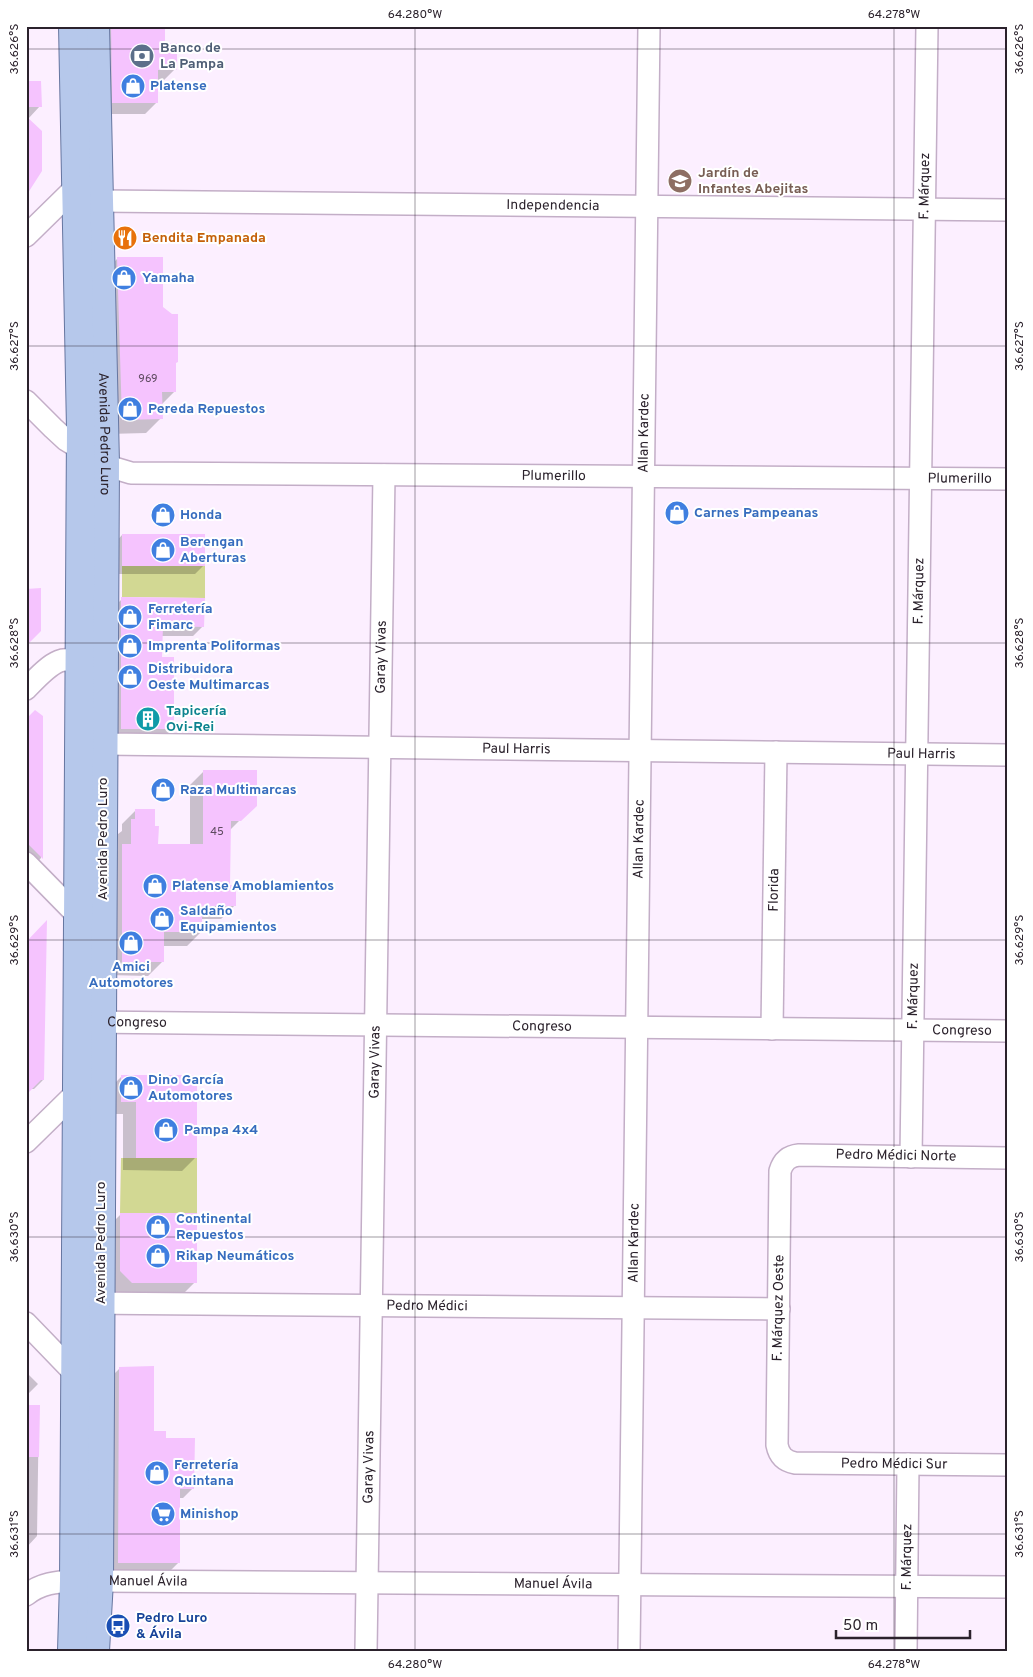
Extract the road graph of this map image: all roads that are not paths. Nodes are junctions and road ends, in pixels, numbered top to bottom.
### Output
1 (73, 26) edge
2 (95, 26) edge
3 (649, 26) edge
4 (927, 26) edge
5 (76, 187) junction
6 (99, 201) junction
7 (647, 207) junction
8 (925, 210) junction
9 (1007, 210) edge
10 (26, 236) edge
11 (26, 401) edge
12 (81, 449) junction
13 (105, 463) junction
14 (384, 475) junction
15 (644, 477) junction
16 (921, 479) junction
17 (1007, 479) edge
18 (79, 672) junction
19 (26, 689) edge
20 (104, 744) junction
21 (380, 748) junction
22 (641, 751) junction
23 (776, 752) junction
24 (917, 754) junction
25 (1007, 755) edge
26 (26, 863) edge
27 (78, 916) junction
28 (90, 1022) junction
29 (376, 1025) junction
30 (638, 1028) junction
31 (772, 1029) junction
32 (913, 1030) junction
33 (1007, 1032) edge
34 (77, 1092) junction
35 (26, 1142) edge
36 (911, 1157) junction
37 (1007, 1158) edge
38 (786, 1160) joint
39 (88, 1303) junction
40 (371, 1305) junction
41 (634, 1308) junction
42 (779, 1309) junction
43 (26, 1323) edge
44 (65, 1348) junction
45 (75, 1373) junction
46 (100, 1399) junction
47 (782, 1457) joint
48 (908, 1464) junction
49 (1007, 1465) edge
50 (86, 1581) junction
51 (367, 1583) junction
52 (631, 1585) junction
53 (907, 1587) junction
54 (1007, 1587) edge
55 (26, 1595) edge
56 (72, 1651) edge
57 (95, 1651) edge
58 (366, 1651) edge
59 (629, 1651) edge
60 (906, 1651) edge

1 - 5 main road, Avenida Pedro Luro
2 - 6 main road, Avenida Pedro Luro
3 - 7 street, Allan Kardec
4 - 8 street, F. Márquez
5 - 10 street
5 - 12 main road, Avenida Pedro Luro
6 - 7 street, Independencia
6 - 13 main road, Avenida Pedro Luro
7 - 8 street, Independencia
7 - 15 street, Allan Kardec
8 - 9 street, Independencia
8 - 16 street, F. Márquez
11 - 12 street, Plumerillo
12 - 13 street, Plumerillo
12 - 18 main road, Avenida Pedro Luro
13 - 14 street, Plumerillo
13 - 20 main road, Avenida Pedro Luro
14 - 15 street, Plumerillo
14 - 21 street, Garay Vivas
15 - 16 street, Plumerillo
15 - 22 street, Allan Kardec
16 - 17 street, Plumerillo
16 - 24 street, F. Márquez
18 - 19 street
18 - 20 street
18 - 27 main road, Avenida Pedro Luro
20 - 21 street, Paul Harris
20 - 28 main road, Avenida Pedro Luro
21 - 22 street, Paul Harris
21 - 29 street, Garay Vivas
22 - 23 street, Paul Harris
22 - 30 street, Allan Kardec
23 - 24 street, Paul Harris
23 - 31 street, Florida
24 - 25 street, Paul Harris
24 - 32 street, F. Márquez
26 - 27 street
27 - 28 main road, Avenida Pedro Luro
28 - 29 street, Congreso
28 - 34 main road, Avenida Pedro Luro
28 - 39 main road, Avenida Pedro Luro
29 - 30 street, Congreso
29 - 40 street, Garay Vivas
30 - 31 street, Congreso
30 - 41 street, Allan Kardec
31 - 32 street, Congreso
32 - 33 street, Congreso
32 - 36 street, F. Márquez
34 - 35 street
34 - 39 main road, Avenida Pedro Luro
36 - 37 street, Pedro Médici Norte
36 - 38 street, Pedro Médici Norte
38 - 42 street, F. Márquez Oeste
39 - 40 street, Pedro Médici
39 - 44 main road, Avenida Pedro Luro
39 - 46 main road, Avenida Pedro Luro
40 - 41 street, Pedro Médici
40 - 51 street, Garay Vivas
41 - 42 street, Pedro Médici
41 - 52 street, Allan Kardec
42 - 47 street, F. Márquez Oeste
43 - 44 street
44 - 45 main road, Avenida Pedro Luro
45 - 46 street
45 - 50 main road, Avenida Pedro Luro
46 - 50 main road, Avenida Pedro Luro
47 - 48 street, Pedro Médici Sur
48 - 49 street, Pedro Médici Sur
48 - 53 street, F. Márquez
50 - 51 street, Manuel Ávila
50 - 55 street, Manuel Ávila
50 - 56 main road, Avenida Pedro Luro
50 - 57 main road, Avenida Pedro Luro
51 - 52 street, Manuel Ávila
51 - 58 street, Garay Vivas
52 - 53 street, Manuel Ávila
52 - 59 street, Allan Kardec
53 - 54 street, Manuel Ávila
53 - 60 street, F. Márquez

